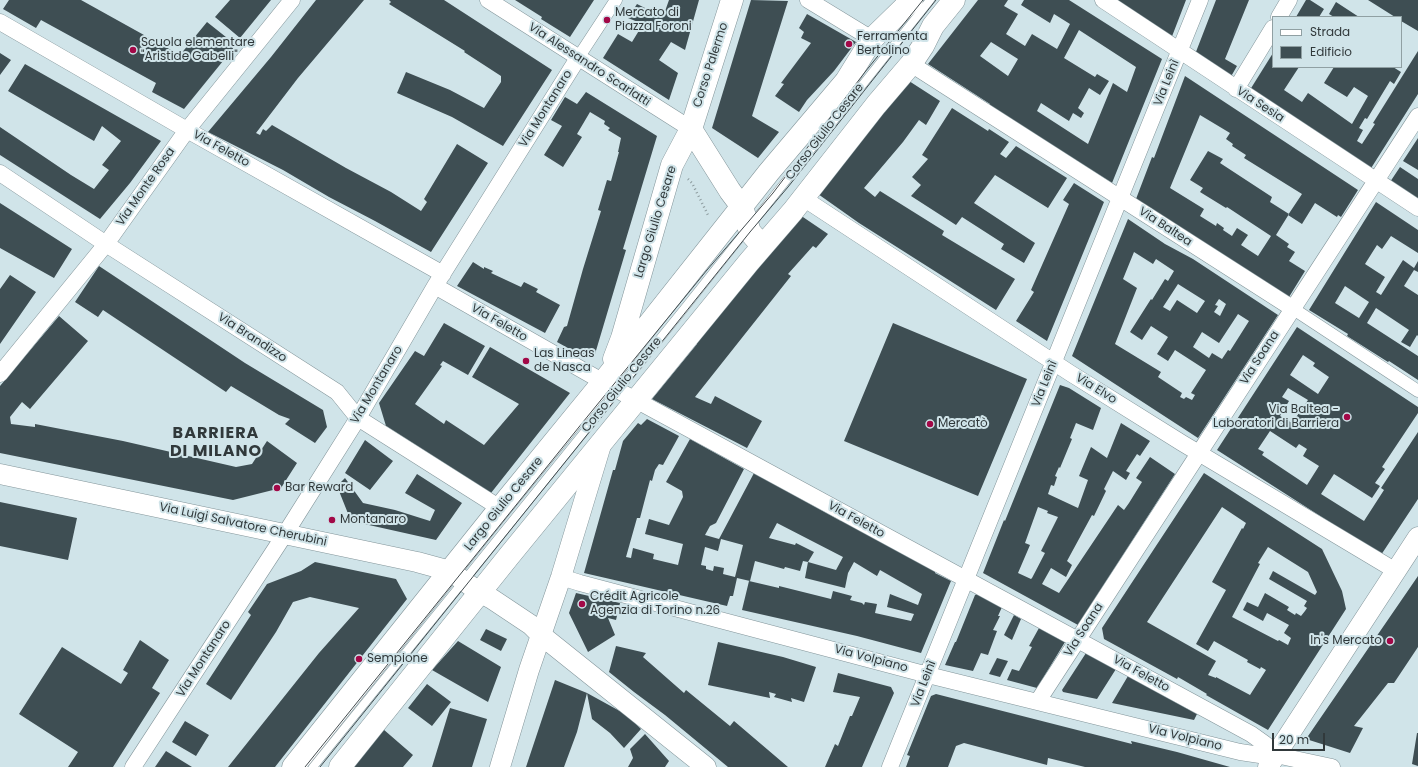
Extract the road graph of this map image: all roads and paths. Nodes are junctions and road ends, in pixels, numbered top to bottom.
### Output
1 (292, 0) edge
2 (488, 0) edge
3 (616, 0) edge
4 (732, 0) edge
5 (808, 0) edge
6 (912, 0) edge
7 (930, 0) edge
8 (954, 0) edge
9 (1103, 0) edge
10 (1200, 0) edge
11 (1290, 0) edge
12 (1280, 16) edge
13 (0, 22) edge
14 (1272, 30) edge
15 (872, 39) junction
16 (1180, 51) junction
17 (578, 58) junction
18 (911, 64) junction
19 (1236, 89) junction
20 (1418, 116) edge
21 (691, 129) junction
22 (187, 130) junction
23 (672, 165) junction
24 (0, 173) edge
25 (1376, 181) junction
26 (803, 198) junction
27 (1121, 198) junction
28 (742, 207) junction
29 (1418, 208) edge
30 (709, 217) dead end
31 (748, 228) junction
32 (106, 244) junction
33 (762, 246) junction
34 (439, 280) junction
35 (1292, 308) junction
36 (1054, 362) junction
37 (0, 374) edge
38 (616, 383) junction
39 (1418, 391) edge
40 (358, 418) junction
41 (602, 441) junction
42 (1198, 452) junction
43 (0, 474) edge
44 (500, 508) junction
45 (285, 534) junction
46 (1418, 537) edge
47 (1396, 572) junction
48 (561, 577) junction
49 (965, 579) junction
50 (464, 581) junction
51 (541, 635) junction
52 (1078, 640) junction
53 (928, 675) junction
54 (1038, 701) junction
55 (1272, 761) edge
56 (694, 763) edge
57 (133, 767) edge
58 (293, 767) edge
59 (313, 767) edge
60 (340, 767) edge
61 (500, 767) edge
62 (890, 767) edge
63 (1332, 767) edge

1 - 22 street, Via Monte Rosa
2 - 17 street, Via Alessandro Scarlatti
3 - 17 street, Via Montanaro
4 - 21 main road, Corso Palermo
5 - 15 street
6 - 15 main road, Corso Giulio Cesare
7 - 31 lane, Corso Giulio Cesare
8 - 18 main road, Corso Giulio Cesare
9 - 16 street, Via Sesia
10 - 16 street, Via Leinì
11 - 12 street
13 - 22 street, Via Feletto
14 - 19 street
15 - 28 main road, Corso Giulio Cesare
16 - 19 street, Via Sesia
16 - 27 street, Via Leinì
17 - 21 street, Via Alessandro Scarlatti
17 - 34 street, Via Montanaro
18 - 26 main road, Corso Giulio Cesare
18 - 27 street, Via Baltea
19 - 25 street, Via Sesia
20 - 25 street, Via Soana
21 - 23 main road, Largo Giulio Cesare
21 - 28 main road
22 - 32 street, Via Monte Rosa
22 - 34 street, Via Feletto
23 - 30 path
23 - 38 main road, Largo Giulio Cesare
24 - 32 street, Via Brandizzo
25 - 29 street, Via Sesia
25 - 35 street, Via Soana
26 - 33 main road, Largo Giulio Cesare
26 - 36 street, Via Elvo
27 - 35 street, Via Baltea
27 - 36 street, Via Leinì
28 - 31 main road
28 - 38 main road, Largo Giulio Cesare
31 - 33 main road
31 - 38 lane, Corso Giulio Cesare
32 - 37 street, Via Monte Rosa
32 - 40 street, Via Brandizzo
33 - 38 main road, Largo Giulio Cesare
34 - 38 street, Via Feletto
34 - 40 street, Via Montanaro
35 - 39 street, Via Baltea
35 - 42 street, Via Soana
36 - 42 street, Via Elvo
36 - 49 street, Via Leinì
38 - 41 main road, Largo Giulio Cesare
38 - 44 main road, Largo Giulio Cesare
38 - 49 street, Via Feletto
38 - 50 lane, Corso Giulio Cesare
40 - 44 street, Via Brandizzo
40 - 45 street, Via Montanaro
41 - 48 street, Largo Giulio Cesare
41 - 50 main road, Largo Giulio Cesare
42 - 47 street, Via Elvo
42 - 52 street, Via Soana
43 - 45 street, Via Luigi Salvatore Cherubini
44 - 50 main road, Largo Giulio Cesare
45 - 50 street, Via Luigi Salvatore Cherubini
45 - 57 street, Via Montanaro
46 - 47 street
47 - 55 street
48 - 51 street, Largo Giulio Cesare
48 - 53 street, Via Volpiano
49 - 52 street, Via Feletto
49 - 53 street, Via Leinì
50 - 51 street
50 - 58 main road, Corso Giulio Cesare
50 - 59 lane, Corso Giulio Cesare
50 - 60 main road, Corso Giulio Cesare
51 - 56 street
51 - 61 street, Largo Giulio Cesare
52 - 54 street, Via Soana
52 - 55 street, Via Feletto
53 - 54 street, Via Volpiano
53 - 62 street, Via Leinì
54 - 55 street, Via Volpiano
55 - 63 street, Via Volpiano

